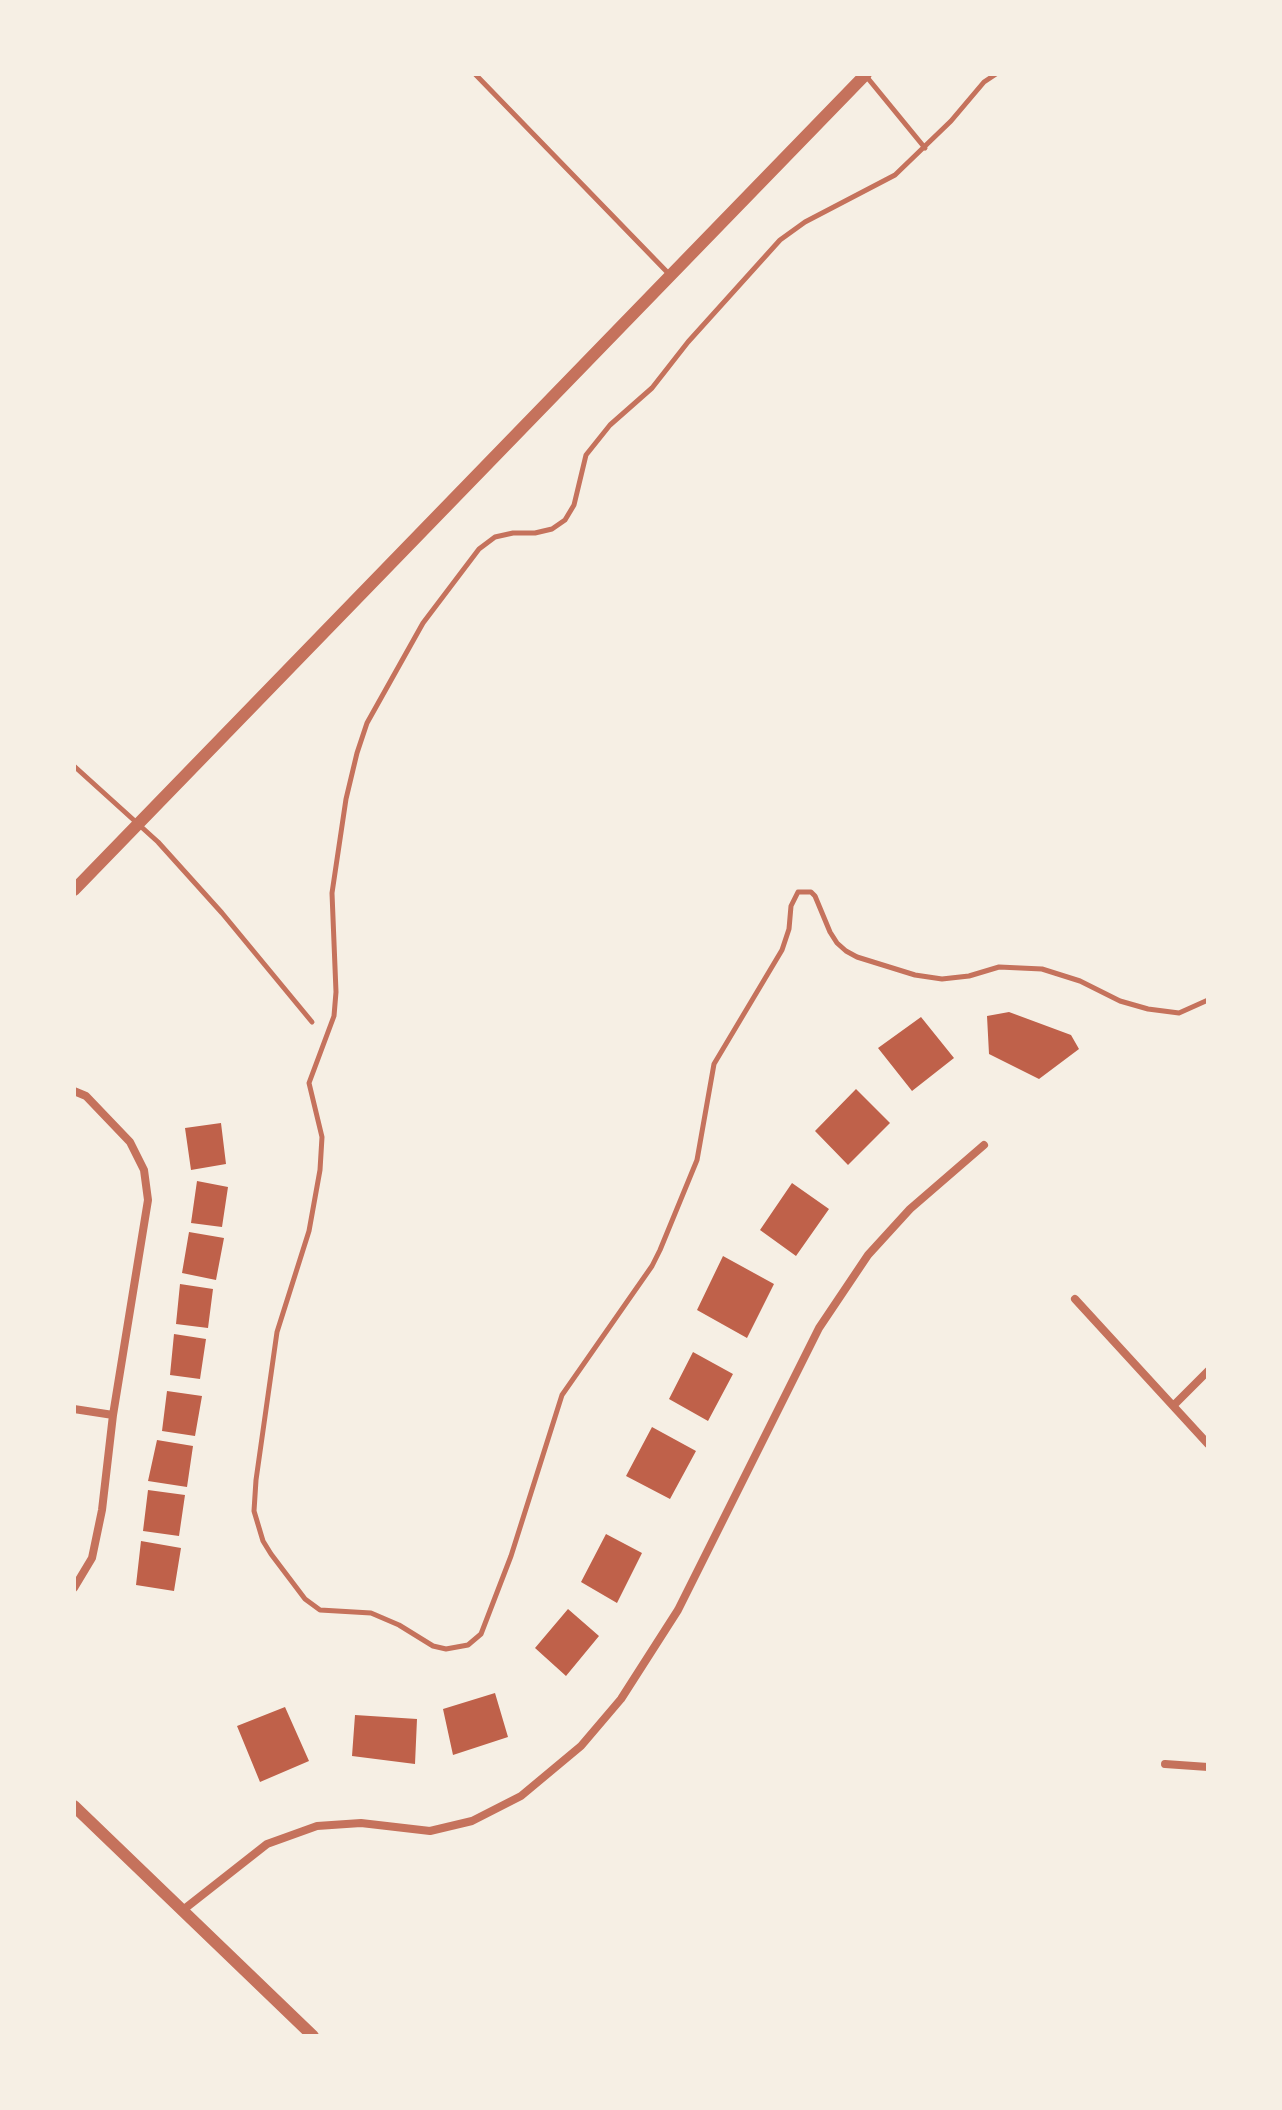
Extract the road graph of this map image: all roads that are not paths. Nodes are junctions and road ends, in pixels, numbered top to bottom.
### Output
1 (475, 74) edge
2 (866, 74) edge
3 (996, 74) edge
4 (925, 148) junction
5 (670, 275) junction
6 (74, 766) edge
7 (138, 824) junction
8 (74, 890) edge
9 (1208, 1000) edge
10 (312, 1022) dead end
11 (74, 1091) edge
12 (984, 1145) dead end
13 (1075, 1299) dead end
14 (1208, 1371) edge
15 (1174, 1405) junction
16 (74, 1409) edge
17 (113, 1415) junction
18 (1208, 1444) edge
19 (74, 1588) edge
20 (1165, 1764) dead end
21 (1208, 1767) edge
22 (74, 1806) edge
23 (183, 1910) junction
24 (313, 2036) edge

1 - 5 lane
2 - 4 lane
2 - 5 street
3 - 4 lane
4 - 9 lane
5 - 7 street
6 - 7 lane
7 - 8 street
7 - 10 lane
11 - 17 street
12 - 23 street
13 - 15 street
14 - 15 street
15 - 18 street
16 - 17 street
17 - 19 street
20 - 21 street
22 - 23 street
23 - 24 street

